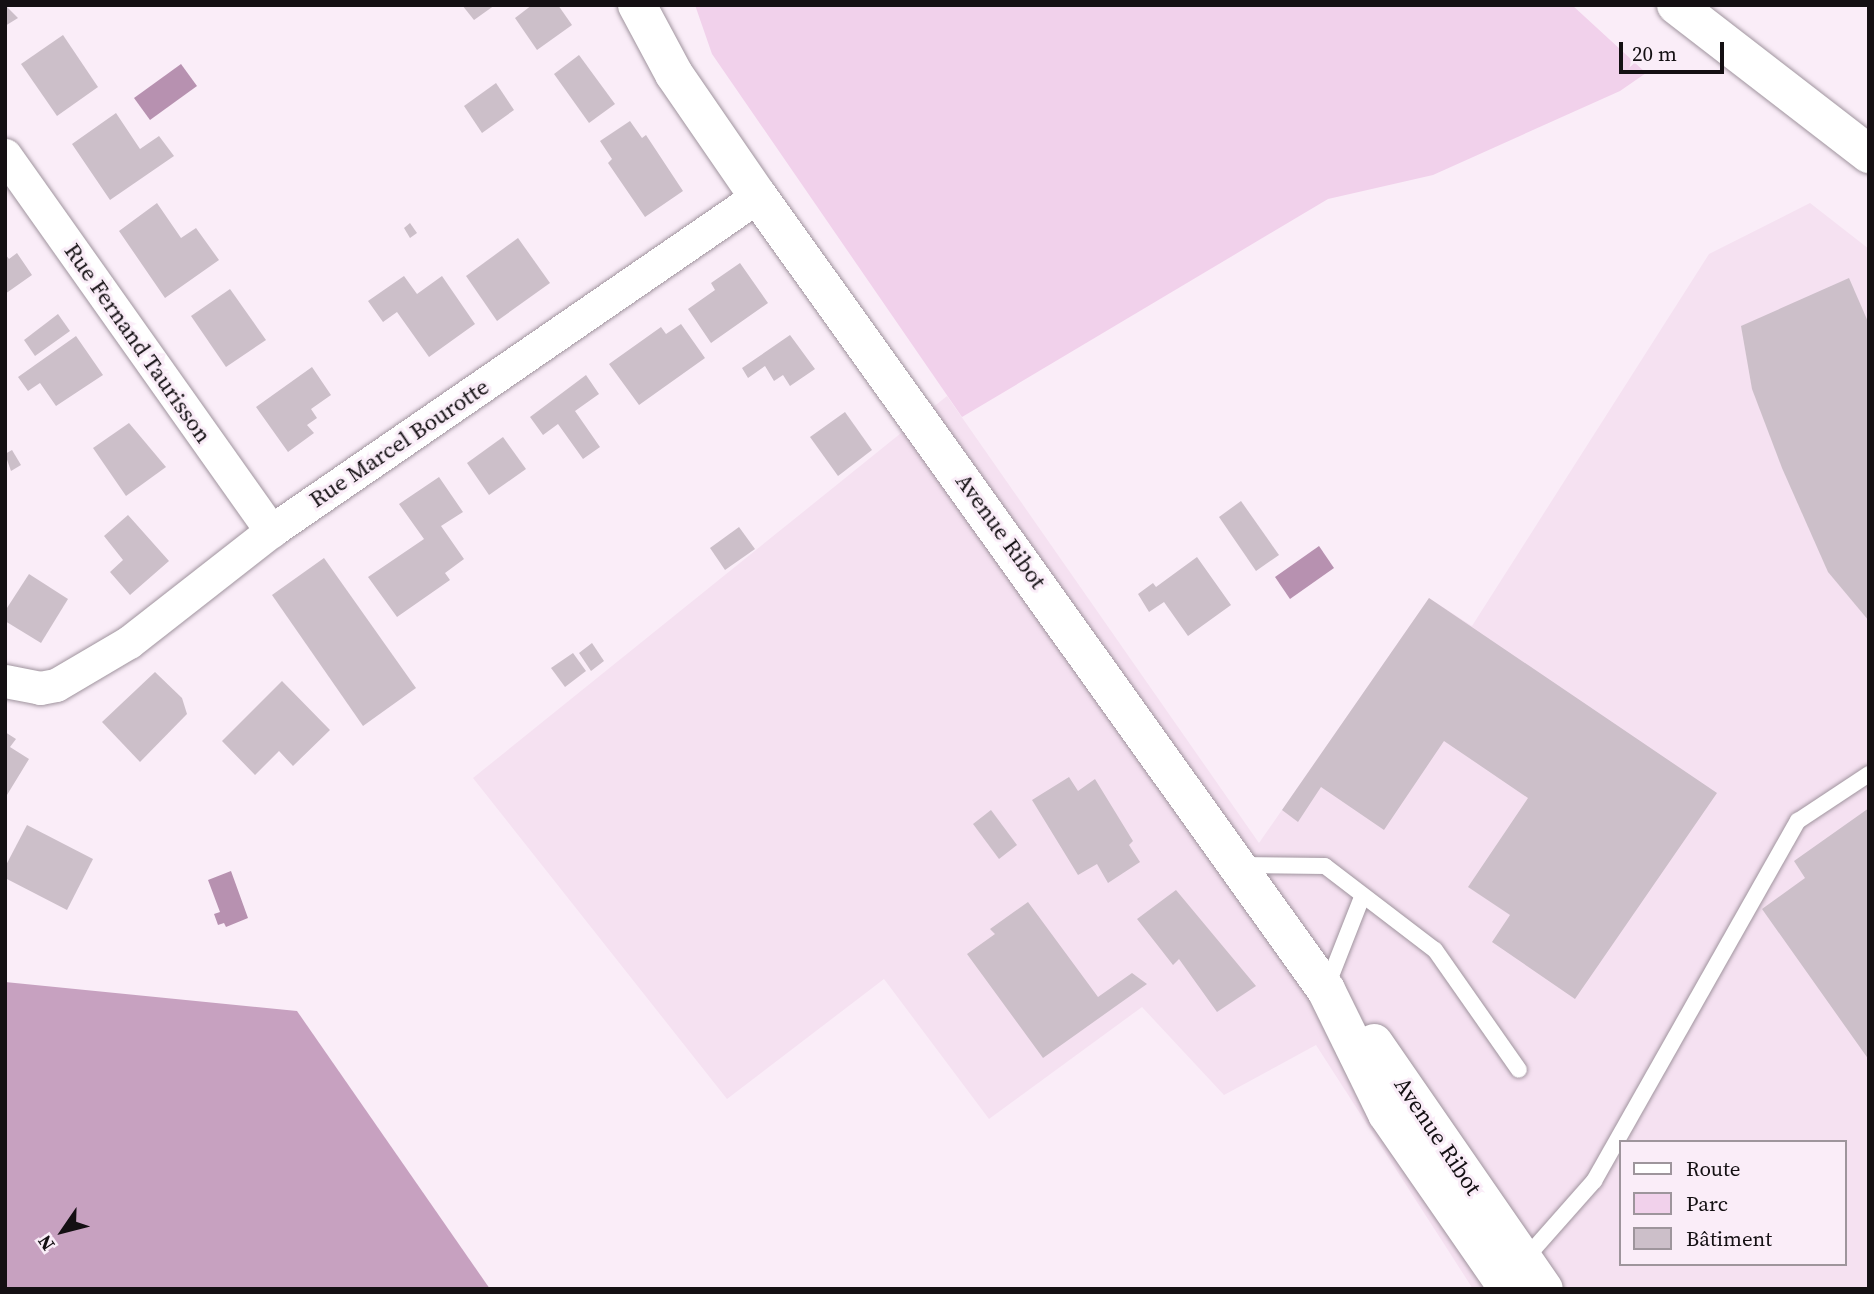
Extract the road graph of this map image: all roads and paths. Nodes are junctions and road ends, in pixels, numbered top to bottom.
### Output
1 (609, 5) edge
2 (637, 5) edge
3 (654, 5) edge
4 (1676, 5) edge
5 (674, 74) junction
6 (1869, 154) edge
7 (5, 155) edge
8 (758, 196) junction
9 (271, 531) junction
10 (5, 681) edge
11 (1869, 774) edge
12 (1238, 865) junction
13 (1362, 897) junction
14 (1326, 990) junction
15 (1519, 1070) dead end
16 (1525, 1279) edge

1 - 5 main road, Avenue Ribot
2 - 5 main road, Avenue Ribot
3 - 5 main road, Avenue Ribot
4 - 6 main road
5 - 8 main road, Avenue Ribot
7 - 9 street, Rue Fernand Taurisson
8 - 9 street, Rue Marcel Bourotte
8 - 12 main road, Avenue Ribot
9 - 10 street, Rue Marcel Bourotte
11 - 16 lane
12 - 13 lane
12 - 14 main road, Avenue Ribot
13 - 14 lane
13 - 15 lane
14 - 16 main road, Avenue Ribot

